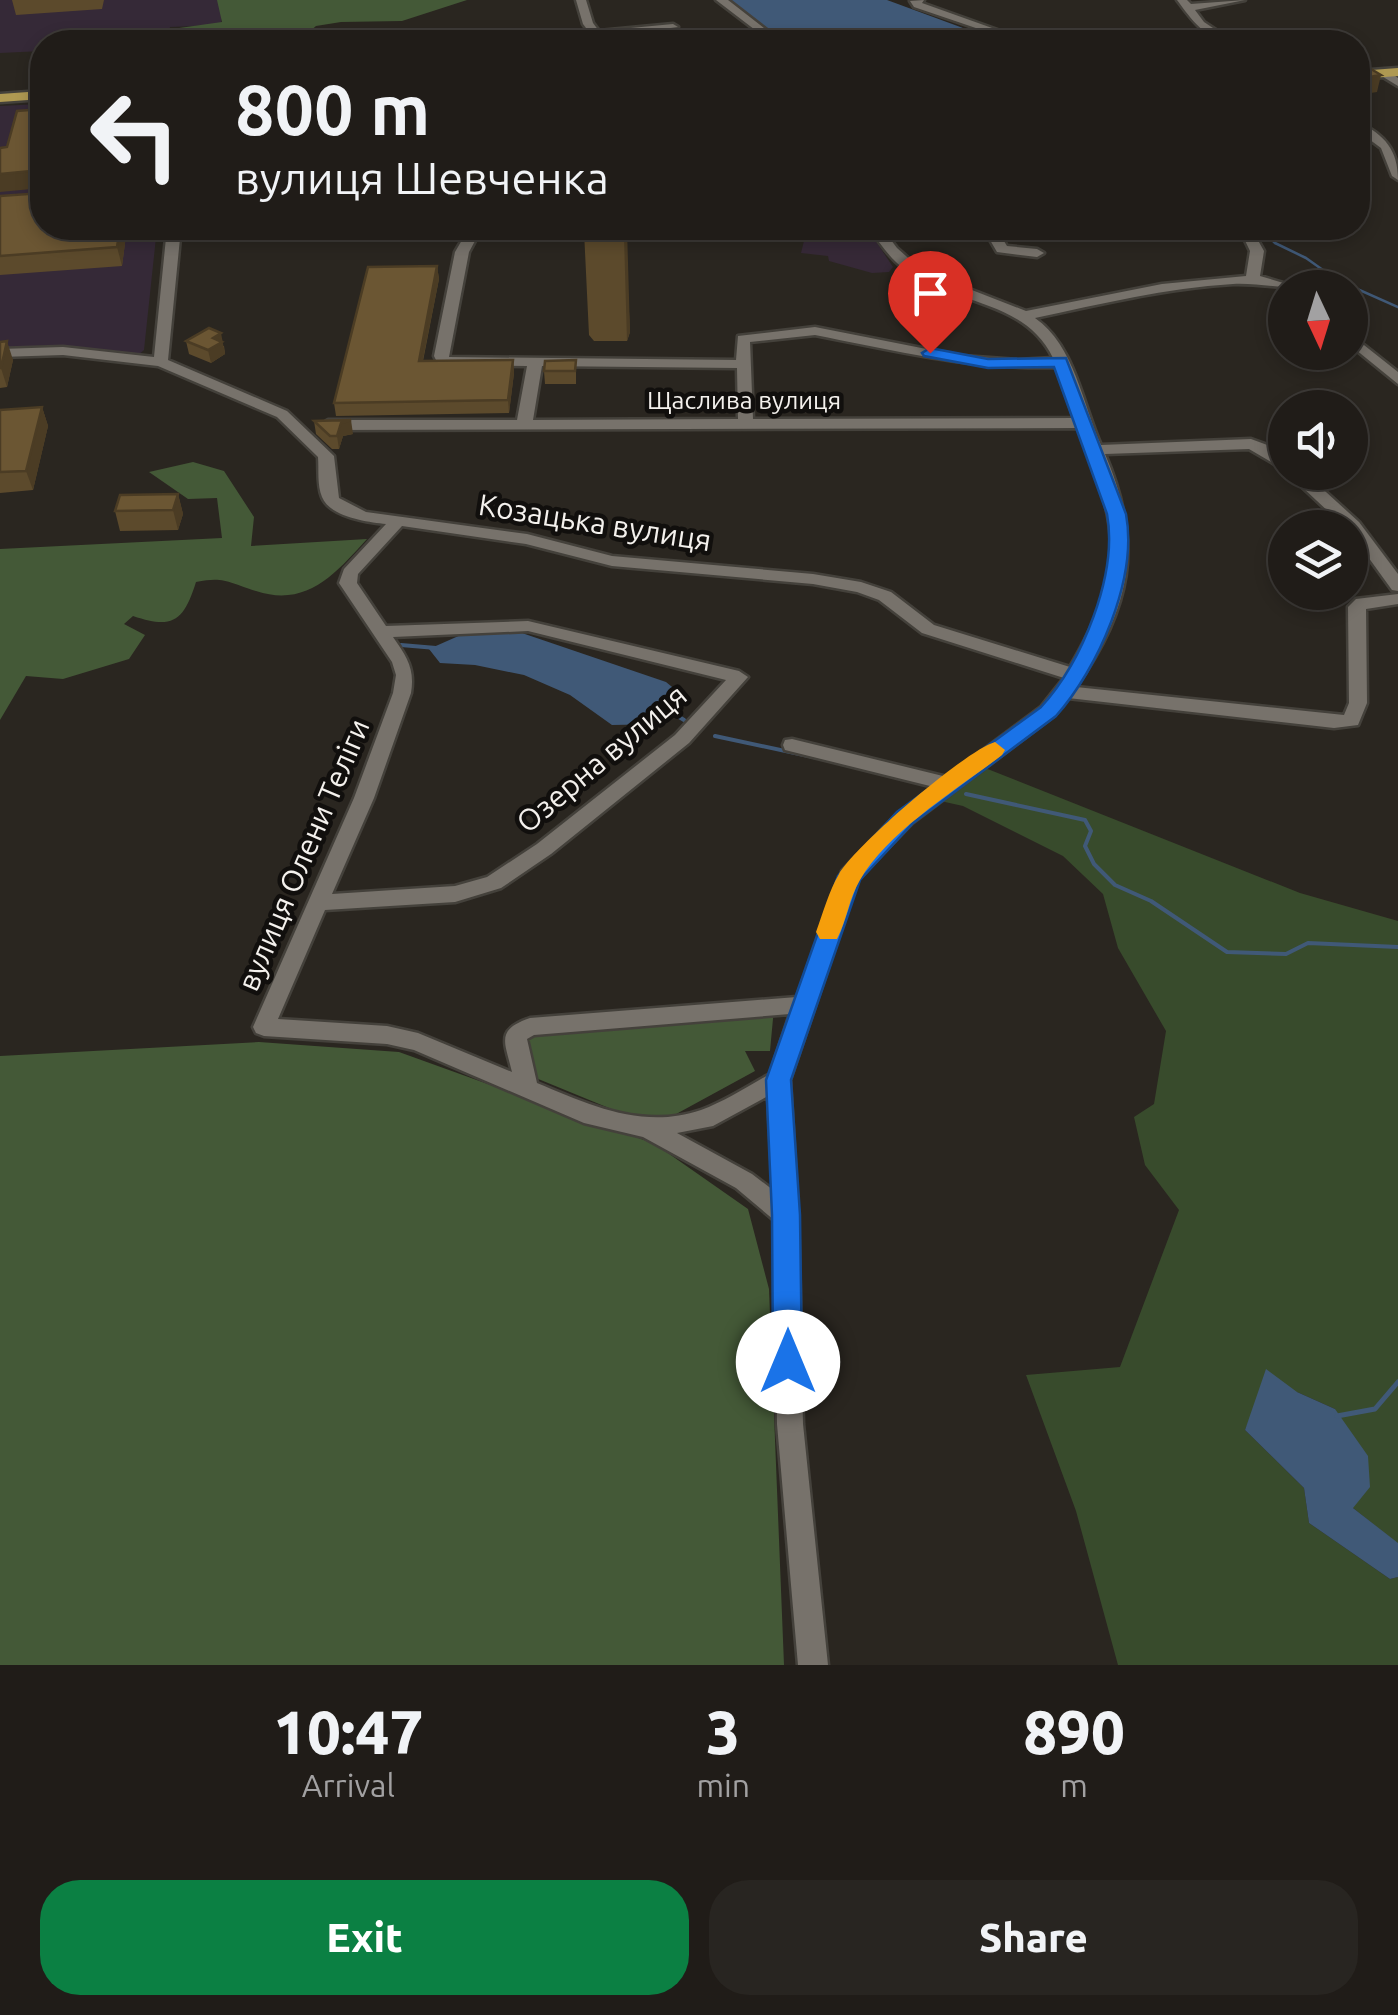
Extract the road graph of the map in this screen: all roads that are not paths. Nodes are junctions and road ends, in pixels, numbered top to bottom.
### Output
1 (581, 0) edge
2 (721, 0) edge
3 (919, 0) edge
4 (1240, 0) edge
5 (1184, 4) edge
6 (673, 27) dead end
7 (595, 30) edge
8 (654, 30) edge
9 (760, 30) edge
10 (991, 30) edge
11 (1210, 30) edge
12 (1391, 72) edge
13 (1398, 83) edge
14 (30, 96) edge
15 (0, 98) edge
16 (1370, 135) edge
17 (1398, 176) edge
18 (173, 240) edge
19 (468, 240) edge
20 (884, 240) edge
21 (997, 240) edge
22 (1251, 240) edge
23 (1037, 253) dead end
24 (1253, 277) junction
25 (1268, 281) edge
26 (1024, 316) junction
27 (0, 353) edge
28 (1368, 354) edge
29 (161, 362) junction
30 (1060, 362) junction
31 (535, 363) junction
32 (742, 364) junction
33 (1398, 380) edge
34 (1084, 424) junction
35 (296, 425) junction
36 (524, 425) junction
37 (746, 426) junction
38 (1095, 450) junction
39 (1268, 451) edge
40 (1314, 490) edge
41 (397, 522) junction
42 (1398, 586) edge
43 (1398, 599) edge
44 (383, 632) junction
45 (1070, 684) junction
46 (792, 745) dead end
47 (950, 784) junction
48 (317, 903) junction
49 (802, 1006) junction
50 (778, 1080) junction
51 (526, 1085) junction
52 (648, 1129) junction
53 (786, 1215) junction
54 (812, 1665) edge

1 - 7 street
2 - 9 street
3 - 10 street
4 - 5 street
5 - 11 street
6 - 8 street
12 - 13 street
14 - 15 main road
16 - 17 street
18 - 29 street
19 - 31 street
20 - 26 street
21 - 23 street
22 - 24 street
24 - 25 street
24 - 26 street
26 - 30 street
27 - 29 street, Козацька вулиця
28 - 33 street
29 - 35 street, Козацька вулиця
30 - 32 street
30 - 34 street
31 - 32 street
31 - 36 street
32 - 37 street
34 - 37 street, Щаслива вулиця
34 - 38 street
35 - 36 street, Щаслива вулиця
35 - 41 street, Козацька вулиця
36 - 37 street, Щаслива вулиця
38 - 39 street
38 - 45 street
40 - 42 street
41 - 44 street, вулиця Олени Теліги
41 - 45 street, Козацька вулиця
43 - 45 street, Козацька вулиця
44 - 48 street, вулиця Олени Теліги
44 - 48 street, Озерна вулиця
45 - 47 street
46 - 47 street
47 - 49 street
48 - 51 street, вулиця Олени Теліги
49 - 50 street
49 - 51 street
50 - 52 street
50 - 53 street
51 - 52 street, вулиця Олени Теліги
52 - 53 street
53 - 54 street

